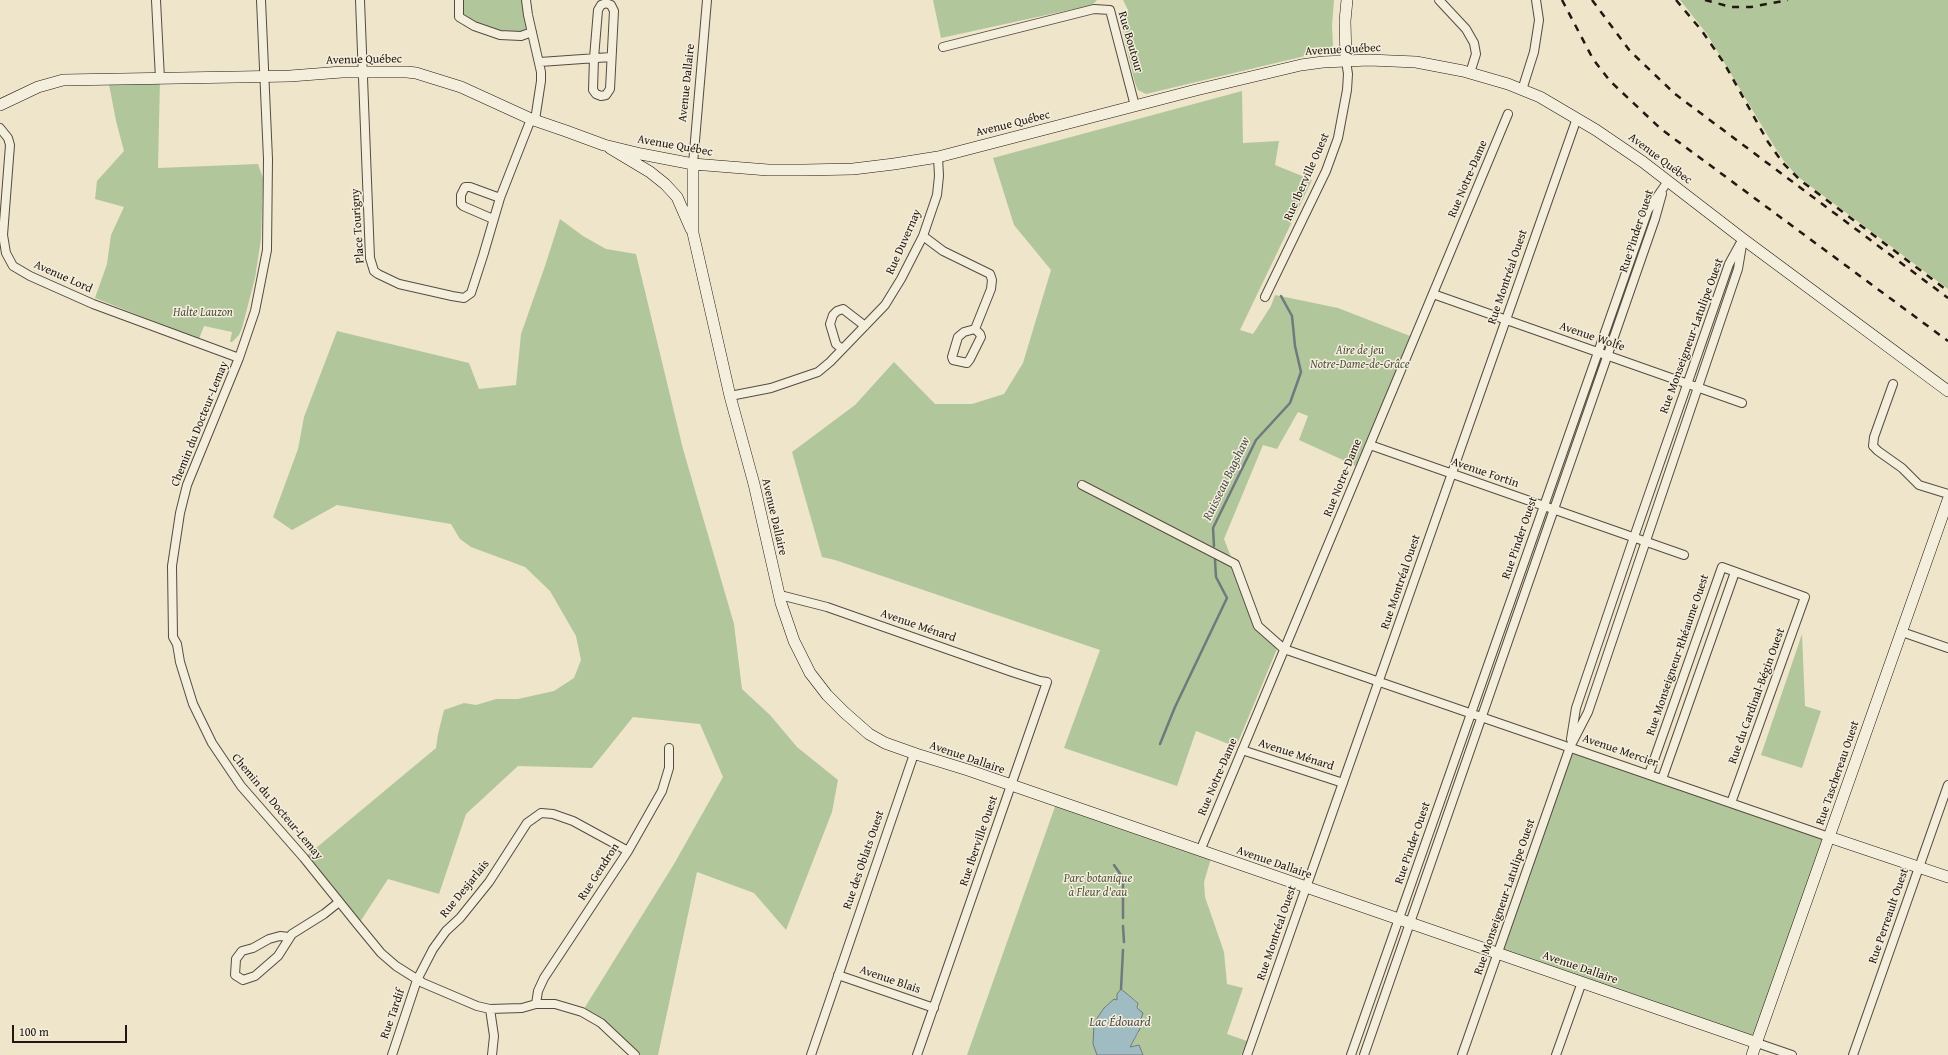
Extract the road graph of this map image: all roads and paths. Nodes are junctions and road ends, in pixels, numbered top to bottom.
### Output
1 (156, 0) edge
2 (261, 0) edge
3 (360, 0) edge
4 (459, 0) edge
5 (526, 0) edge
6 (707, 0) edge
7 (1347, 0) edge
8 (1439, 0) edge
9 (1536, 0) edge
10 (532, 32) junction
11 (943, 47) dead end
12 (611, 57) junction
13 (594, 58) junction
14 (1346, 61) junction
15 (540, 62) junction
16 (362, 72) junction
17 (1470, 73) junction
18 (265, 77) junction
19 (160, 79) junction
20 (1522, 90) junction
21 (0, 105) edge
22 (1135, 106) junction
23 (1508, 114) dead end
24 (1577, 118) junction
25 (533, 120) junction
26 (0, 128) edge
27 (604, 144) junction
28 (938, 157) junction
29 (693, 164) junction
30 (1668, 181) junction
31 (500, 198) junction
32 (493, 219) junction
33 (693, 233) junction
34 (923, 236) junction
35 (1743, 239) junction
36 (1433, 294) junction
37 (1265, 297) dead end
38 (1506, 320) junction
39 (865, 326) junction
40 (975, 329) dead end
41 (842, 349) junction
42 (1598, 352) junction
43 (1607, 355) junction
44 (239, 358) junction
45 (1688, 383) junction
46 (1892, 384) dead end
47 (1698, 387) junction
48 (1948, 391) edge
49 (730, 396) junction
50 (1742, 403) dead end
51 (1370, 445) junction
52 (1452, 474) junction
53 (1082, 485) dead end
54 (1948, 494) edge
55 (1948, 500) edge
56 (1544, 506) junction
57 (1554, 510) junction
58 (1634, 537) junction
59 (1645, 541) junction
60 (1684, 555) dead end
61 (1735, 572) junction
62 (780, 595) junction
63 (1902, 632) junction
64 (1948, 648) edge
65 (1284, 650) junction
66 (1047, 682) joint
67 (1378, 682) junction
68 (1471, 714) junction
69 (1482, 718) junction
70 (1570, 747) junction
71 (670, 748) dead end
72 (1242, 750) junction
73 (914, 754) junction
74 (1649, 774) junction
75 (1662, 779) junction
76 (1343, 783) junction
77 (1948, 785) edge
78 (1011, 786) junction
79 (1731, 802) junction
80 (1829, 837) junction
81 (628, 850) junction
82 (1200, 851) junction
83 (1919, 867) junction
84 (1948, 877) edge
85 (1306, 887) junction
86 (339, 902) junction
87 (1399, 919) junction
88 (1411, 924) junction
89 (289, 937) junction
90 (1499, 954) junction
91 (838, 975) junction
92 (418, 980) junction
93 (1582, 982) junction
94 (536, 1004) junction
95 (934, 1008) junction
96 (490, 1009) junction
97 (1757, 1043) junction
98 (392, 1055) edge
99 (492, 1055) edge
100 (635, 1055) edge
101 (811, 1055) edge
102 (917, 1055) edge
103 (1247, 1055) edge
104 (1351, 1055) edge
105 (1364, 1055) edge
106 (1462, 1055) edge
107 (1556, 1055) edge
108 (1752, 1055) edge
109 (1792, 1055) edge
110 (1853, 1055) edge

1 - 19 street
2 - 18 street, Chemin du Docteur-Lemay
3 - 16 street
4 - 10 street
5 - 10 street, Place Tourigny
6 - 29 street, Avenue Dallaire
7 - 14 street
8 - 17 street
9 - 20 street
10 - 15 street, Place Tourigny
11 - 22 street, Rue Boutour
12 - 13 street
12 - 13 street
12 - 13 street
13 - 15 street
14 - 17 street, Avenue Québec
14 - 22 street, Avenue Québec
14 - 37 street, Rue Iberville Ouest
15 - 25 street, Place Tourigny
16 - 18 street, Avenue Québec
16 - 25 street, Avenue Québec
16 - 32 street, Place Tourigny
17 - 20 street, Avenue Québec
18 - 19 street, Avenue Québec
18 - 44 street, Chemin du Docteur-Lemay
19 - 21 street, Avenue Québec
20 - 24 street, Avenue Québec
22 - 28 street, Avenue Québec
23 - 36 street, Rue Notre-Dame
24 - 30 street, Avenue Québec
24 - 38 street, Rue Montréal Ouest
25 - 27 street, Avenue Québec
25 - 31 street, Place Tourigny
26 - 44 street, Avenue Lord
27 - 29 street, Avenue Québec
27 - 33 street
28 - 29 street, Avenue Québec
28 - 34 street, Rue Duvernay
29 - 33 street, Avenue Dallaire
30 - 35 street, Avenue Québec
30 - 42 street, Rue Pinder Ouest
30 - 43 street, Rue Pinder Ouest
31 - 32 street, Place Tourigny
31 - 32 street
33 - 49 street, Avenue Dallaire
34 - 39 street, Rue Duvernay
34 - 40 street
35 - 45 street, Rue Monseigneur-Latulipe Ouest
35 - 47 street, Rue Monseigneur-Latulipe Ouest
35 - 48 street, Avenue Québec
36 - 38 street, Avenue Wolfe
36 - 51 street, Rue Notre-Dame
38 - 42 street, Avenue Wolfe
38 - 52 street, Rue Montréal Ouest
39 - 41 street, Rue Duvernay
39 - 41 street
41 - 49 street, Rue Duvernay
42 - 43 street, Avenue Wolfe
42 - 56 street, Rue Pinder Ouest
43 - 45 street, Avenue Wolfe
43 - 57 street, Rue Pinder Ouest
44 - 86 street, Chemin du Docteur-Lemay
45 - 47 street, Avenue Wolfe
45 - 58 street, Rue Monseigneur-Latulipe Ouest
46 - 54 street
47 - 50 street, Avenue Wolfe
47 - 59 street, Rue Monseigneur-Latulipe Ouest
49 - 62 street, Avenue Dallaire
51 - 52 street, Avenue Fortin
51 - 65 street, Rue Notre-Dame
52 - 56 street, Avenue Fortin
52 - 67 street, Rue Montréal Ouest
53 - 65 street
55 - 63 street, Rue Taschereau Ouest
56 - 57 street, Avenue Fortin
56 - 68 street, Rue Pinder Ouest
57 - 58 street, Avenue Fortin
57 - 69 street, Rue Pinder Ouest
58 - 59 street, Avenue Fortin
58 - 70 street, Rue Monseigneur-Latulipe Ouest
59 - 60 street, Avenue Fortin
59 - 70 street, Rue Monseigneur-Latulipe Ouest
61 - 74 street, Rue Monseigneur-Rhéaume Ouest
61 - 75 street
61 - 79 street, Rue du Cardinal-Bégin Ouest
62 - 66 street, Avenue Ménard
62 - 73 street, Avenue Dallaire
63 - 64 street
63 - 80 street, Rue Taschereau Ouest
65 - 67 street, Avenue Mercier
65 - 72 street, Rue Notre-Dame
66 - 78 street, Rue Iberville Ouest
67 - 68 street, Avenue Mercier
67 - 76 street, Rue Montréal Ouest
68 - 69 street, Avenue Mercier
68 - 87 street, Rue Pinder Ouest
69 - 70 street, Avenue Mercier
69 - 88 street, Rue Pinder Ouest
70 - 74 street, Avenue Mercier
70 - 90 street, Rue Monseigneur-Latulipe Ouest
71 - 81 street, Rue Gendron
72 - 76 street, Avenue Ménard
72 - 82 street, Rue Notre-Dame
73 - 78 street, Avenue Dallaire
73 - 91 street, Rue des Oblats Ouest
74 - 75 street, Avenue Mercier
75 - 79 street, Avenue Mercier
76 - 85 street, Rue Montréal Ouest
77 - 83 street, Rue Perreault Ouest
78 - 82 street, Avenue Dallaire
78 - 95 street, Rue Iberville Ouest
79 - 80 street, Avenue Mercier
80 - 83 street, Avenue Mercier
80 - 97 street, Rue Taschereau Ouest
81 - 92 street, Rue Desjarlais
81 - 94 street, Rue Gendron
82 - 85 street, Avenue Dallaire
83 - 84 street, Avenue Mercier
83 - 110 street, Rue Perreault Ouest
85 - 87 street, Avenue Dallaire
85 - 103 street, Rue Montréal Ouest
86 - 89 street
86 - 92 street, Chemin du Docteur-Lemay
87 - 88 street, Avenue Dallaire
87 - 104 street, Rue Pinder Ouest
88 - 90 street, Avenue Dallaire
88 - 105 street, Rue Pinder Ouest
89 - 89 street
90 - 93 street, Avenue Dallaire
90 - 106 street, Rue Monseigneur-Latulipe Ouest
91 - 95 street, Avenue Blais
91 - 101 street, Rue des Oblats Ouest
92 - 96 street, Chemin du Docteur-Lemay
92 - 98 street, Rue Tardif
93 - 97 street, Avenue Dallaire
93 - 107 street
94 - 96 street, Chemin du Docteur-Lemay
94 - 100 street, Chemin du Docteur-Lemay
95 - 102 street, Rue Iberville Ouest
96 - 99 street
97 - 108 street, Rue Taschereau Ouest
97 - 109 street, Avenue Dallaire

